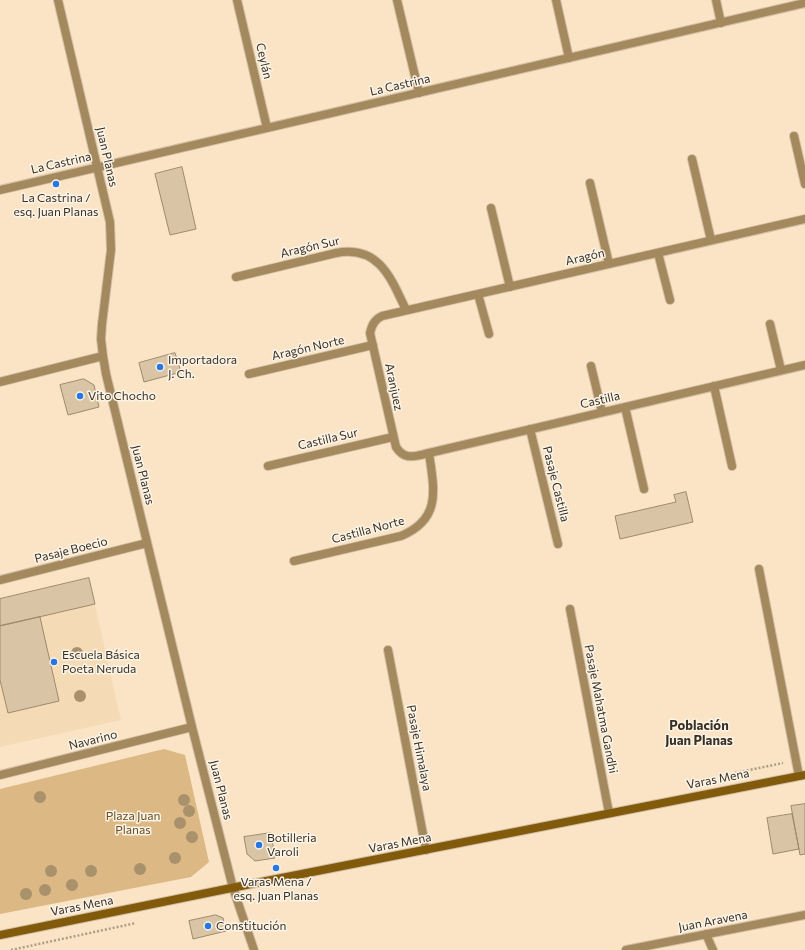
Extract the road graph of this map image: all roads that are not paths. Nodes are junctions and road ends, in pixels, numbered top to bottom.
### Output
1 (58, 0) edge
2 (237, 0) edge
3 (397, 0) edge
4 (556, 0) edge
5 (716, 0) edge
6 (805, 3) edge
7 (722, 23) junction
8 (569, 58) junction
9 (418, 93) junction
10 (267, 128) junction
11 (794, 136) dead end
12 (692, 159) dead end
13 (97, 167) junction
14 (590, 183) dead end
15 (805, 184) edge
16 (0, 190) edge
17 (491, 208) dead end
18 (805, 219) edge
19 (711, 240) junction
20 (658, 253) junction
21 (609, 264) junction
22 (236, 277) dead end
23 (510, 287) junction
24 (478, 294) junction
25 (670, 300) dead end
26 (406, 310) junction
27 (373, 323) joint
28 (770, 324) dead end
29 (489, 334) dead end
30 (373, 345) junction
31 (103, 356) junction
32 (591, 366) dead end
33 (804, 368) edge
34 (781, 370) junction
35 (249, 374) dead end
36 (0, 382) edge
37 (714, 386) junction
38 (625, 407) junction
39 (602, 412) junction
40 (530, 429) junction
41 (393, 437) junction
42 (429, 453) junction
43 (402, 454) joint
44 (268, 466) dead end
45 (732, 466) dead end
46 (644, 489) dead end
47 (147, 543) junction
48 (558, 544) dead end
49 (294, 561) dead end
50 (759, 568) dead end
51 (0, 580) edge
52 (570, 609) dead end
53 (388, 650) dead end
54 (192, 728) junction
55 (0, 775) edge
56 (802, 775) edge
57 (609, 813) junction
58 (426, 850) junction
59 (233, 888) junction
60 (805, 915) edge
61 (706, 934) junction
62 (0, 935) edge
63 (254, 950) edge
64 (626, 950) edge
65 (713, 950) edge

1 - 13 street, Juan Planas
2 - 10 street, Ceylán
3 - 9 street
4 - 8 street
5 - 7 street
6 - 7 street, La Castrina
7 - 8 street, La Castrina
8 - 9 street, La Castrina
9 - 10 street, La Castrina
10 - 13 street, La Castrina
11 - 15 street
12 - 19 street
13 - 16 street, La Castrina
13 - 31 street, Juan Planas
14 - 21 street
17 - 23 street
18 - 19 street, Aragón
19 - 20 street, Aragón
20 - 21 street, Aragón
20 - 25 street
21 - 23 street, Aragón
22 - 26 street, Aragón Sur
23 - 24 street, Aragón
24 - 26 street, Aragón
24 - 29 street
26 - 27 street, Aragón
27 - 30 street, Aranjuez
28 - 34 street
30 - 35 street, Aragón Norte
30 - 41 street, Aranjuez
31 - 36 street
31 - 47 street, Juan Planas
32 - 39 street
33 - 34 street, Castilla
34 - 37 street, Castilla
37 - 38 street, Castilla
37 - 45 street
38 - 39 street, Castilla
38 - 46 street
39 - 40 street, Castilla
40 - 42 street, Castilla
40 - 48 street, Pasaje Castilla
41 - 43 street, Aranjuez
41 - 44 street, Castilla Sur
42 - 43 street, Castilla
42 - 49 street, Castilla Norte
47 - 51 street, Pasaje Boecio
47 - 54 street, Juan Planas
50 - 56 street
52 - 57 street, Pasaje Mahatma Gandhi
53 - 58 street, Pasaje Himalaya
54 - 55 street, Navarino
54 - 59 street, Juan Planas
56 - 57 street, Varas Mena
57 - 58 street, Varas Mena
58 - 59 street, Varas Mena
59 - 62 street, Varas Mena
59 - 63 street, Juan Planas
60 - 61 street, Juan Aravena
61 - 64 street, Juan Aravena
61 - 65 street

